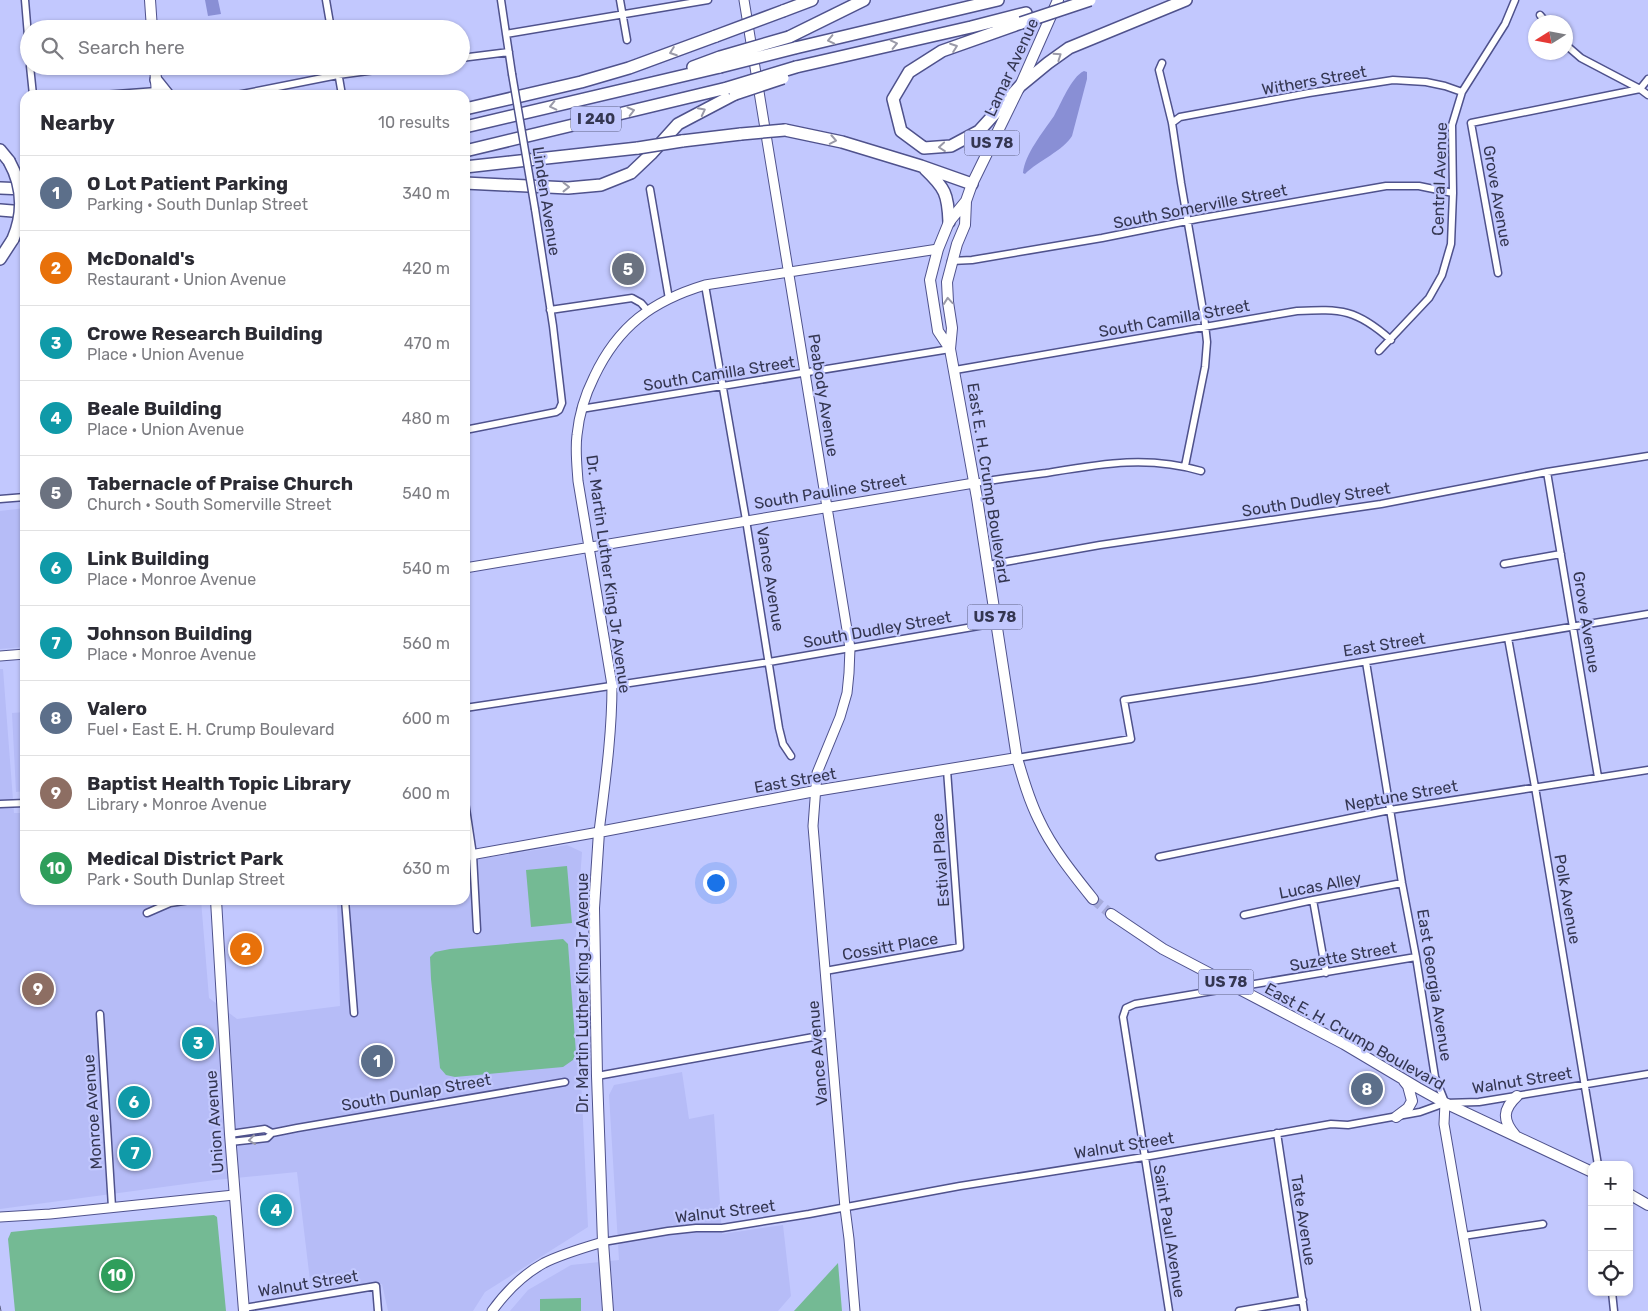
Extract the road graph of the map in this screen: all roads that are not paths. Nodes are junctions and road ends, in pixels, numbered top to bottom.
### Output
1 (25, 0) edge
2 (150, 0) edge
3 (326, 0) edge
4 (501, 0) edge
5 (620, 0) edge
6 (708, 0) edge
7 (744, 0) edge
8 (812, 0) edge
9 (864, 0) edge
10 (998, 0) edge
11 (1058, 0) edge
12 (1091, 0) edge
13 (1186, 0) edge
14 (1515, 0) edge
15 (623, 15) junction
16 (1023, 18) junction
17 (27, 20) edge
18 (151, 20) edge
19 (329, 20) edge
20 (506, 34) junction
21 (627, 40) dead end
22 (1573, 51) edge
23 (509, 52) junction
24 (470, 57) edge
25 (720, 62) junction
26 (1162, 63) dead end
27 (31, 75) edge
28 (157, 75) edge
29 (345, 75) edge
30 (338, 76) junction
31 (1648, 79) edge
32 (1020, 86) junction
33 (1640, 89) junction
34 (32, 90) edge
35 (160, 90) edge
36 (264, 90) edge
37 (341, 90) edge
38 (731, 91) junction
39 (1462, 92) junction
40 (1648, 95) edge
41 (470, 107) edge
42 (1172, 122) junction
43 (470, 126) edge
44 (0, 150) edge
45 (470, 150) edge
46 (470, 166) edge
47 (921, 166) junction
48 (470, 183) edge
49 (972, 184) junction
50 (0, 188) edge
51 (20, 189) edge
52 (650, 189) dead end
53 (1453, 193) junction
54 (966, 202) junction
55 (0, 210) edge
56 (20, 212) edge
57 (949, 222) junction
58 (1187, 222) junction
59 (938, 248) junction
60 (0, 259) edge
61 (951, 261) junction
62 (788, 271) junction
63 (1498, 273) dead end
64 (705, 285) junction
65 (669, 299) junction
66 (550, 310) junction
67 (648, 311) junction
68 (1206, 326) junction
69 (1391, 340) junction
70 (950, 349) junction
71 (1379, 351) dead end
72 (955, 370) junction
73 (805, 373) junction
74 (722, 386) junction
75 (582, 409) junction
76 (470, 429) edge
77 (1648, 456) edge
78 (1185, 466) junction
79 (1201, 471) dead end
80 (1547, 472) junction
81 (974, 483) junction
82 (20, 497) edge
83 (0, 499) edge
84 (827, 506) junction
85 (746, 520) junction
86 (589, 546) junction
87 (1561, 554) junction
88 (1504, 564) dead end
89 (988, 565) junction
90 (470, 567) edge
91 (1648, 614) edge
92 (996, 623) junction
93 (1573, 626) junction
94 (1508, 638) junction
95 (850, 648) junction
96 (20, 654) edge
97 (0, 656) edge
98 (769, 662) junction
99 (1366, 662) junction
100 (612, 685) junction
101 (470, 707) edge
102 (791, 756) dead end
103 (1017, 758) junction
104 (947, 770) junction
105 (1648, 770) edge
106 (1598, 777) junction
107 (1535, 787) junction
108 (815, 791) junction
109 (20, 803) edge
110 (0, 804) edge
111 (1390, 810) junction
112 (599, 832) junction
113 (470, 855) edge
114 (1159, 857) dead end
115 (470, 864) edge
116 (1402, 884) junction
117 (1093, 899) tunnel mouth
118 (1313, 900) junction
119 (165, 905) edge
120 (216, 905) edge
121 (345, 905) edge
122 (147, 913) dead end
123 (1111, 914) tunnel mouth
124 (1244, 915) dead end
125 (477, 930) dead end
126 (960, 947) joint
127 (1416, 957) junction
128 (825, 971) junction
129 (1326, 973) junction
130 (1235, 987) junction
131 (1126, 1008) joint
132 (354, 1013) dead end
133 (100, 1014) dead end
134 (830, 1034) junction
135 (1648, 1074) edge
136 (597, 1076) junction
137 (1403, 1080) junction
138 (565, 1082) dead end
139 (1585, 1084) junction
140 (1517, 1096) junction
141 (1445, 1103) junction
142 (1396, 1116) junction
143 (1277, 1133) junction
144 (1517, 1137) junction
145 (230, 1138) junction
146 (1144, 1156) junction
147 (1597, 1161) edge
148 (1588, 1170) edge
149 (234, 1195) junction
150 (1633, 1196) edge
151 (1648, 1205) edge
152 (112, 1207) junction
153 (844, 1208) junction
154 (0, 1217) edge
155 (1543, 1224) dead end
156 (1463, 1236) junction
157 (603, 1242) junction
158 (1612, 1296) edge
159 (1303, 1300) junction
160 (244, 1309) edge
161 (378, 1311) edge
162 (492, 1311) edge
163 (608, 1311) edge
164 (854, 1311) edge
165 (1169, 1311) edge
166 (1239, 1311) edge
167 (1304, 1311) edge
168 (1476, 1311) edge
169 (1614, 1311) edge

1 - 17 street
2 - 18 main road
3 - 19 street
4 - 20 street, Linden Avenue
5 - 15 street
6 - 15 street
7 - 62 street, Peabody Avenue
8 -> 41 highway, bridge
9 - 25 highway, bridge
10 -> 25 highway, I 240, bridge
11 - 32 main road, Lamar Avenue / US 78
12 - 16 highway, I 240, bridge
32 -> 13 highway
14 - 39 street, Central Avenue
15 - 20 street
15 - 21 street
32 -> 16 highway
38 -> 16 highway, I 240, bridge
20 - 23 street, Linden Avenue
22 - 33 street
23 - 24 street
23 - 66 street, Linden Avenue, bridge
25 -> 43 highway, I 240
26 - 42 street
27 - 34 street
28 - 35 main road
29 - 30 street
30 - 36 street
30 - 37 street
31 - 33 street
32 - 49 main road, Lamar Avenue / US 78
33 - 40 street
33 - 63 street, Grove Avenue
45 -> 38 highway, I 240
48 -> 38 highway
39 - 42 street, Withers Street
39 - 53 street, Central Avenue
42 - 58 street
44 - 60 highway, bridge
46 -> 47 highway, bridge
47 - 49 highway
47 - 57 highway
49 - 54 main road, Lamar Avenue / US 78
50 - 51 highway
52 - 65 street
53 - 58 street, South Somerville Street
53 - 69 street, Central Avenue
54 - 57 main road, East E. H. Crump Boulevard / US 78
54 - 61 main road, East E. H. Crump Boulevard / US 78
55 - 56 highway
57 - 59 main road, East E. H. Crump Boulevard / US 78
58 - 61 street, South Somerville Street
58 - 68 street
59 - 62 street, Dr. Martin Luther King Jr Avenue
59 - 70 main road, East E. H. Crump Boulevard / US 78
70 -> 61 main road, East E. H. Crump Boulevard / US 78
62 - 64 street, Dr. Martin Luther King Jr Avenue
62 - 73 street, Peabody Avenue
64 - 65 street, Dr. Martin Luther King Jr Avenue
64 - 74 street, Vance Avenue
65 - 67 street, Dr. Martin Luther King Jr Avenue
66 - 67 street
66 - 76 street, Linden Avenue
67 - 75 street, Dr. Martin Luther King Jr Avenue
68 - 69 street, South Camilla Street
68 - 72 street, South Camilla Street
68 - 78 street
69 - 71 street, Central Avenue
70 - 72 main road, East E. H. Crump Boulevard / US 78
70 - 73 street, South Camilla Street
72 - 81 main road, East E. H. Crump Boulevard / US 78
73 - 74 street, South Camilla Street
73 - 84 street, Peabody Avenue
74 - 75 street, South Camilla Street
74 - 85 street, Vance Avenue
75 - 86 street, Dr. Martin Luther King Jr Avenue
77 - 80 street, South Dudley Street
78 - 79 street, South Pauline Street
78 - 81 street, South Pauline Street
80 - 87 street, Grove Avenue
80 - 89 street, South Dudley Street
81 - 84 street, South Pauline Street
81 - 89 main road, East E. H. Crump Boulevard / US 78
82 - 83 street
84 - 85 street, South Pauline Street
84 - 95 street, Peabody Avenue
85 - 86 street, South Pauline Street
85 - 98 street, Vance Avenue
86 - 90 street, South Pauline Street
86 - 100 street, Dr. Martin Luther King Jr Avenue
87 - 88 street
87 - 93 street, Grove Avenue
89 - 92 main road, East E. H. Crump Boulevard / US 78
91 - 93 street, East Street
92 - 95 street, South Dudley Street
92 - 103 main road, East E. H. Crump Boulevard / US 78
93 - 94 street, East Street
93 - 106 street, Grove Avenue
94 - 99 street, East Street
94 - 107 street, Polk Avenue
95 - 98 street, South Dudley Street
95 - 108 street, Peabody Avenue
96 - 97 street
98 - 100 street, South Dudley Street
98 - 102 street, Vance Avenue
99 - 103 street, East Street
99 - 111 street, East Georgia Avenue
100 - 101 street, South Dudley Street
100 - 112 street, Dr. Martin Luther King Jr Avenue
103 - 104 main road, East Street
103 - 117 main road, East E. H. Crump Boulevard / US 78
104 - 108 main road, East Street
104 - 126 street, Estival Place
105 - 106 street, Neptune Street
106 - 107 street, Neptune Street
107 - 111 street, Neptune Street
107 - 139 street, Polk Avenue
108 - 112 main road, East Street
108 - 128 street, Vance Avenue
109 - 110 street
111 - 114 street, Neptune Street
111 - 116 street, East Georgia Avenue
112 - 113 street, East Street
112 - 136 main road, Dr. Martin Luther King Jr Avenue
115 - 125 street
116 - 118 street, Lucas Alley
116 - 127 street, East Georgia Avenue
118 - 124 street, Lucas Alley
118 - 129 street
119 - 122 street
120 - 145 main road, Union Avenue
121 - 132 street
123 - 130 main road, East E. H. Crump Boulevard / US 78
126 - 128 street, Cossitt Place
127 - 129 street, Suzette Street
127 - 141 street, East Georgia Avenue
128 - 134 street, Vance Avenue
129 - 130 street, Suzette Street
130 - 131 street, Suzette Street
130 - 137 main road, East E. H. Crump Boulevard / US 78
131 - 146 street, Saint Paul Avenue
133 - 152 street, Monroe Avenue
134 - 136 street
134 - 153 street, Vance Avenue
135 - 139 street, Walnut Street
136 - 157 main road, Dr. Martin Luther King Jr Avenue
137 - 141 main road, East E. H. Crump Boulevard / US 78
137 - 142 main road
138 -> 145 street, South Dunlap Street
139 - 140 street, Walnut Street
139 - 147 street, Polk Avenue
140 - 141 street, Walnut Street
140 - 144 main road
141 - 142 street, Walnut Street
141 - 144 main road, East E. H. Crump Boulevard / US 78
141 - 156 street, East Georgia Avenue
142 - 143 street, Walnut Street
143 - 146 street, Walnut Street
143 - 159 street, Tate Avenue
144 - 148 main road, East E. H. Crump Boulevard / US 78
145 - 149 main road, Union Avenue
146 - 153 street, Walnut Street
146 - 165 street, Saint Paul Avenue
149 - 152 street
149 - 160 main road, Union Avenue
150 - 151 main road
152 - 154 street
153 - 157 street, Walnut Street
153 - 164 street, Vance Avenue
155 - 156 street
156 - 168 street, East Georgia Avenue
157 - 162 street
157 - 163 main road, Dr. Martin Luther King Jr Avenue
158 - 169 street
159 - 166 street
159 - 167 street, Tate Avenue
160 - 161 street, Walnut Street

